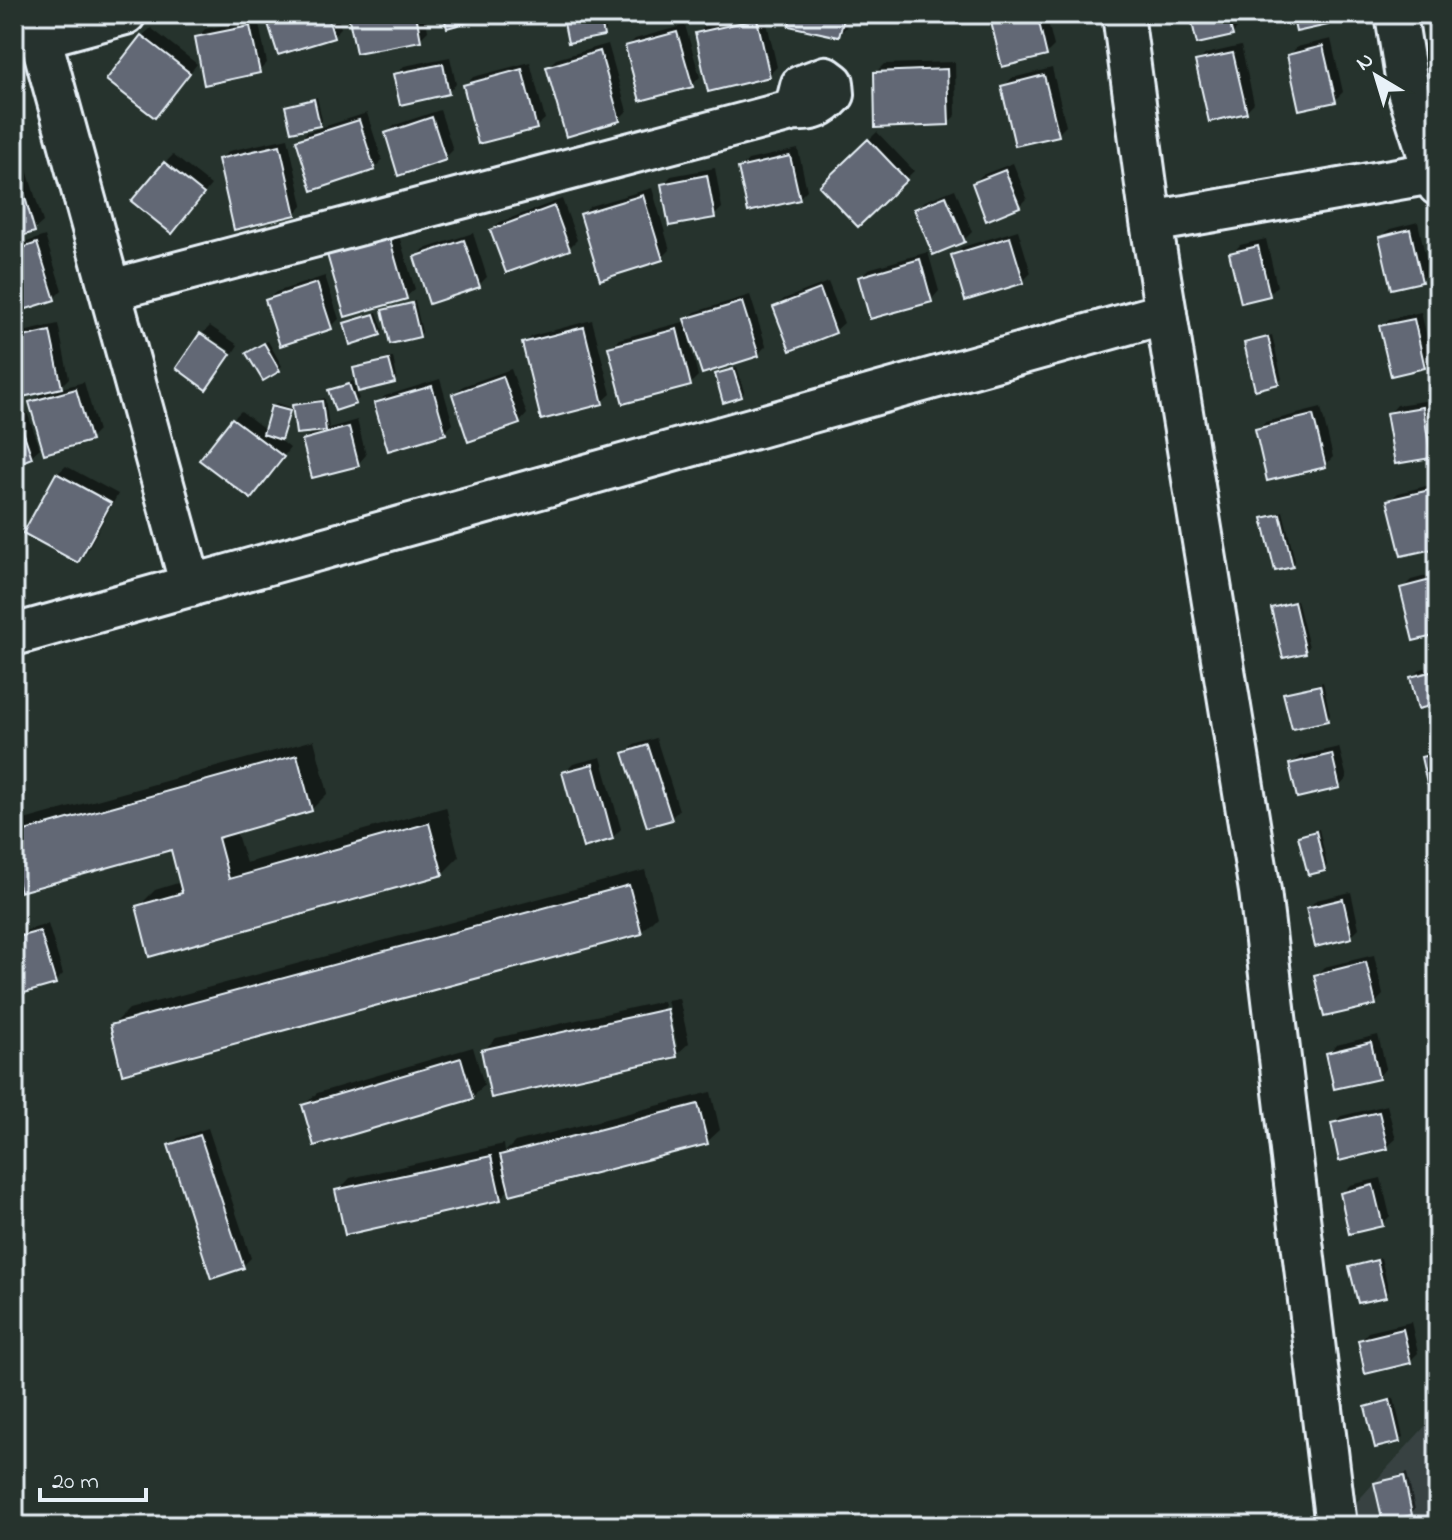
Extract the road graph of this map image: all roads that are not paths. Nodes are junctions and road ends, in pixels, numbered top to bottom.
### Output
1 (125, 14) edge
2 (1123, 14) edge
3 (1396, 14) edge
4 (37, 26) edge
5 (795, 110) dead end
6 (1437, 176) edge
7 (1151, 222) junction
8 (111, 290) junction
9 (1166, 313) junction
10 (191, 586) junction
11 (14, 635) edge
12 (1336, 1526) edge

1 - 4 street
2 - 7 street
3 - 6 street
4 - 8 street
5 - 8 street
6 - 7 street
7 - 9 street
8 - 10 street
9 - 10 street
9 - 12 street
10 - 11 street

